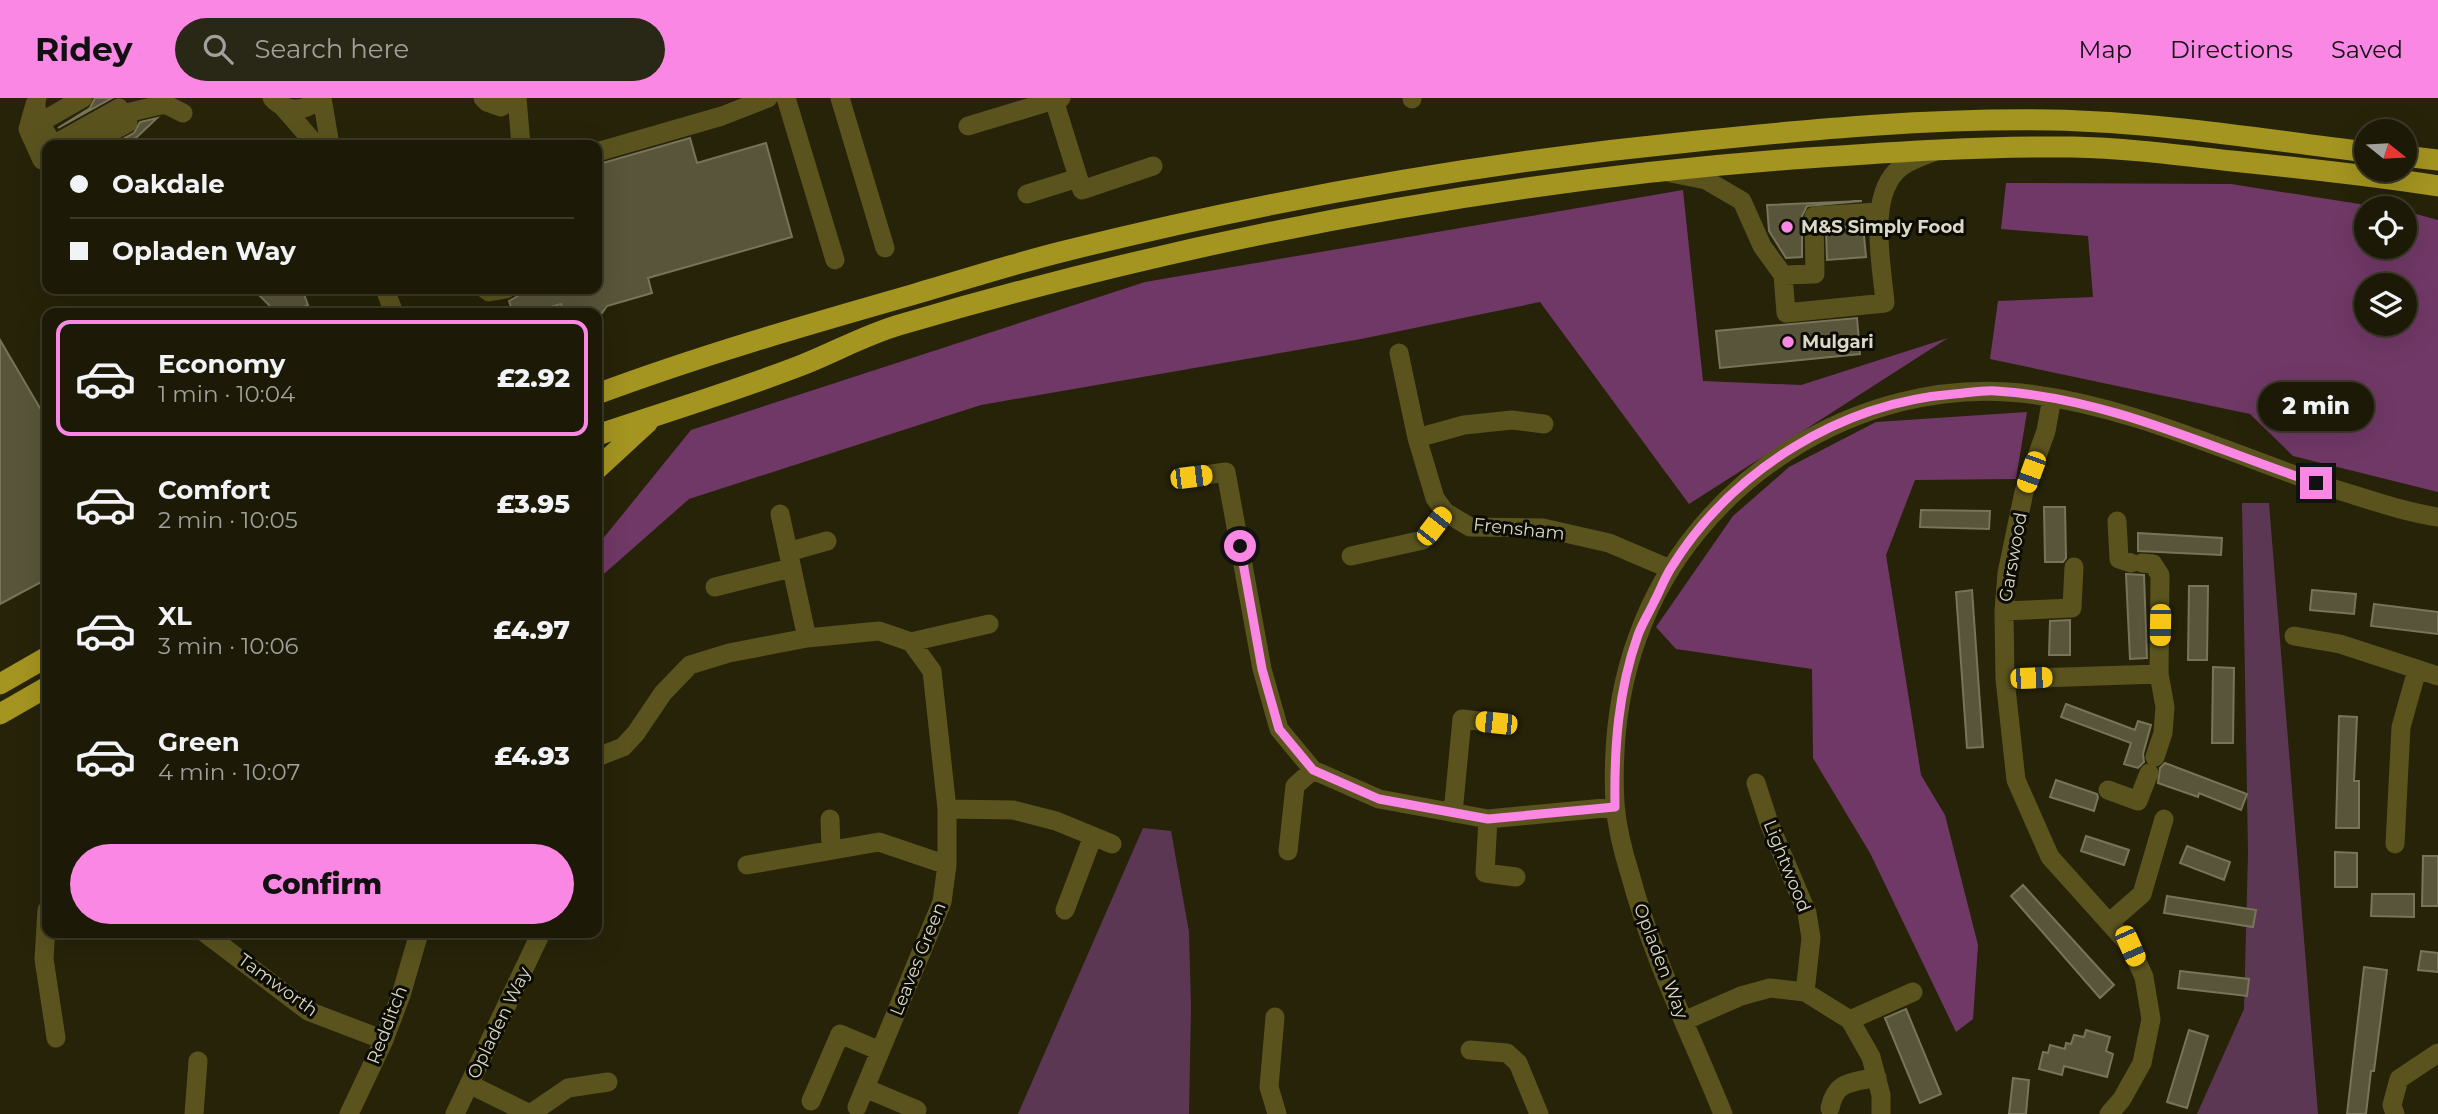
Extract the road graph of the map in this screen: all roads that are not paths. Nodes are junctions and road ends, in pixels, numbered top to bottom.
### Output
1 (83, 98) edge
2 (320, 98) edge
3 (483, 98) edge
4 (515, 98) edge
5 (768, 98) edge
6 (786, 98) edge
7 (840, 98) edge
8 (1057, 99) edge
9 (166, 101) edge
10 (277, 102) edge
11 (35, 108) edge
12 (184, 113) dead end
13 (123, 115) edge
14 (968, 126) dead end
15 (51, 140) edge
16 (65, 140) edge
17 (93, 140) edge
18 (311, 140) edge
19 (329, 140) edge
20 (520, 140) edge
21 (1936, 150) junction
22 (602, 151) edge
23 (2354, 151) edge
24 (2417, 158) edge
25 (42, 160) edge
26 (2438, 160) edge
27 (1153, 166) dead end
28 (1661, 171) junction
29 (1078, 178) junction
30 (2438, 186) edge
31 (1027, 194) dead end
32 (1878, 212) junction
33 (885, 248) dead end
34 (835, 260) dead end
35 (1783, 275) junction
36 (1399, 353) dead end
37 (602, 392) edge
38 (2052, 398) junction
39 (654, 416) junction
40 (1544, 424) dead end
41 (602, 433) edge
42 (1417, 438) junction
43 (602, 463) edge
44 (1191, 477) dead end
45 (1445, 512) junction
46 (780, 514) dead end
47 (2438, 517) edge
48 (2117, 521) dead end
49 (828, 541) dead end
50 (1350, 556) dead end
51 (789, 560) junction
52 (2074, 567) dead end
53 (1670, 569) junction
54 (716, 587) dead end
55 (2004, 611) junction
56 (989, 624) dead end
57 (2294, 636) dead end
58 (807, 638) junction
59 (911, 642) junction
60 (42, 660) edge
61 (2417, 670) junction
62 (2159, 674) junction
63 (2438, 676) edge
64 (2005, 679) junction
65 (0, 684) edge
66 (42, 690) edge
67 (0, 714) edge
68 (1496, 723) dead end
69 (602, 755) edge
70 (1313, 770) junction
71 (1756, 783) dead end
72 (2108, 790) dead end
73 (1615, 807) junction
74 (947, 809) junction
75 (1453, 813) junction
76 (830, 819) dead end
77 (1488, 819) junction
78 (2164, 819) dead end
79 (1093, 836) junction
80 (1112, 844) dead end
81 (2395, 844) dead end
82 (831, 849) junction
83 (1288, 851) dead end
84 (747, 865) dead end
85 (947, 865) junction
86 (1516, 877) dead end
87 (1065, 910) dead end
88 (2110, 922) junction
89 (45, 938) edge
90 (217, 938) edge
91 (418, 938) edge
92 (539, 938) edge
93 (1805, 992) junction
94 (1913, 992) dead end
95 (1275, 1017) dead end
96 (1850, 1020) junction
97 (1684, 1021) junction
98 (56, 1038) dead end
99 (384, 1040) junction
100 (1470, 1050) dead end
101 (880, 1051) junction
102 (2438, 1053) edge
103 (198, 1061) dead end
104 (1877, 1077) junction
105 (608, 1082) dead end
106 (469, 1084) junction
107 (865, 1088) junction
108 (811, 1101) dead end
109 (857, 1107) dead end
110 (1830, 1108) dead end
111 (917, 1110) dead end
112 (194, 1114) edge
113 (349, 1114) edge
114 (456, 1114) edge
115 (530, 1114) edge
116 (1277, 1114) edge
117 (1539, 1114) edge
118 (1723, 1114) edge
119 (1881, 1114) edge
120 (2109, 1114) edge
121 (2395, 1114) edge

1 - 11 street
2 - 10 street
2 - 19 street
3 - 4 street
4 - 20 street
5 - 22 street
6 - 34 street
7 - 33 street
8 - 14 street
8 - 29 street
9 - 12 street
9 - 13 street
10 - 18 street
11 - 15 street
11 - 25 street
13 - 16 street
13 - 17 street
21 - 28 highway
21 - 30 highway
21 - 32 street
23 - 37 highway
24 - 26 highway
27 - 29 street
28 - 35 street
28 - 39 highway
29 - 31 street
32 - 35 street
32 - 35 street
36 - 42 street
38 - 47 street, Opladen Way
38 - 53 street, Opladen Way
38 - 55 street, Garswood
39 - 41 highway
39 - 43 highway
40 - 42 street
42 - 45 street
44 - 70 street
45 - 50 street
45 - 53 street, Frensham
46 - 51 street
48 - 62 street
49 - 51 street
51 - 54 street
51 - 58 street
52 - 55 street
53 - 73 street, Opladen Way
55 - 64 street, Garswood
56 - 59 street
57 - 61 street
58 - 59 street
58 - 69 street
59 - 74 street, Leaves Green
60 - 65 highway
61 - 63 street
61 - 81 street
62 - 64 street
62 - 72 street
64 - 88 street, Garswood
66 - 67 highway
68 - 75 street
70 - 75 street
70 - 83 street
71 - 93 street, Lightwood
73 - 77 street
73 - 97 street, Opladen Way
74 - 79 street
74 - 85 street, Leaves Green
75 - 77 street
76 - 82 street
77 - 86 street
78 - 88 street
79 - 80 street
79 - 87 street
82 - 84 street
82 - 85 street
85 - 101 street, Leaves Green
88 - 120 street, Garswood
89 - 98 street
90 - 99 street, Tamworth
91 - 99 street, Redditch
92 - 106 street, Opladen Way
93 - 96 street
93 - 97 street
94 - 96 street
95 - 116 street
96 - 104 street
97 - 118 street, Opladen Way
99 - 113 street, Redditch
100 - 117 street
101 - 107 street, Leaves Green
101 - 108 street
102 - 121 street
103 - 112 street
104 - 110 street
104 - 119 street
105 - 115 street
106 - 114 street, Opladen Way
106 - 115 street
107 - 109 street, Leaves Green
107 - 111 street

